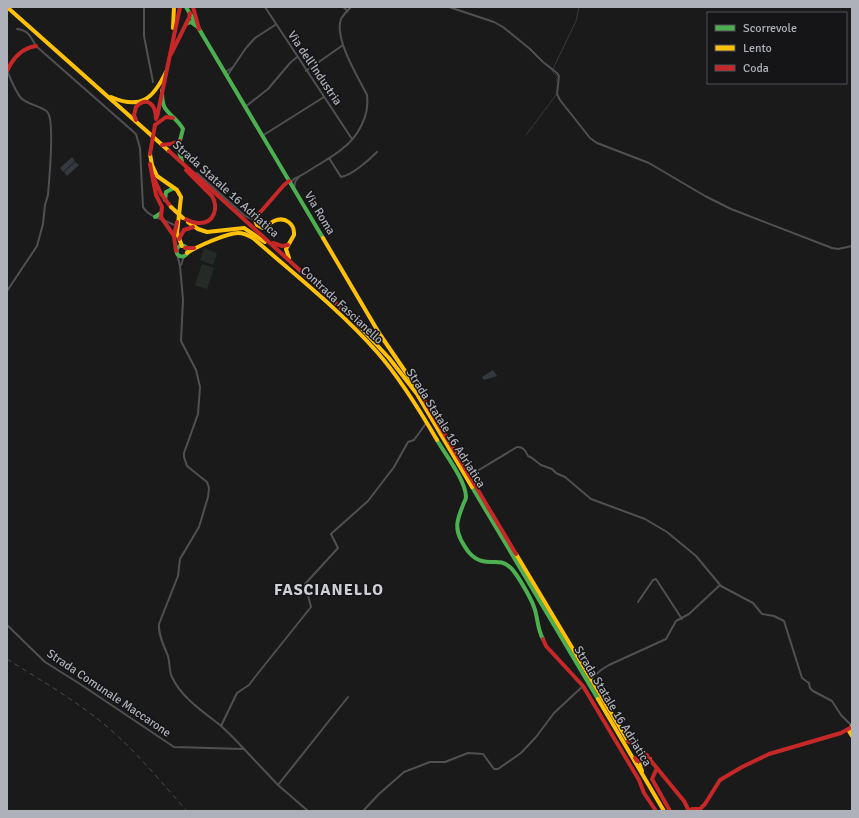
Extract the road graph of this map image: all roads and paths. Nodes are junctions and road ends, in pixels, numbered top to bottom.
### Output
1 (7, 7) edge
2 (144, 7) edge
3 (174, 7) edge
4 (180, 7) edge
5 (186, 7) edge
6 (193, 7) edge
7 (265, 7) edge
8 (343, 7) edge
9 (351, 7) edge
10 (449, 7) edge
11 (7, 10) edge
12 (348, 11) junction
13 (190, 13) junction
14 (186, 24) junction
15 (275, 25) junction
16 (18, 29) dead end
17 (199, 29) junction
18 (343, 45) junction
19 (36, 46) junction
20 (172, 46) junction
21 (297, 57) junction
22 (168, 62) junction
23 (8, 63) edge
24 (233, 68) junction
25 (7, 71) edge
26 (306, 71) junction
27 (166, 72) junction
28 (226, 74) junction
29 (154, 82) dead end
30 (98, 88) junction
31 (162, 90) junction
32 (324, 97) junction
33 (245, 107) junction
34 (156, 119) junction
35 (175, 119) junction
36 (139, 125) junction
37 (155, 125) junction
38 (262, 136) junction
39 (352, 139) junction
40 (180, 140) junction
41 (162, 144) junction
42 (377, 152) dead end
43 (150, 154) junction
44 (329, 158) junction
45 (177, 161) junction
46 (183, 163) junction
47 (197, 173) dead end
48 (152, 174) junction
49 (291, 180) junction
50 (174, 188) junction
51 (165, 200) junction
52 (161, 212) junction
53 (155, 217) junction
54 (181, 217) junction
55 (255, 220) junction
56 (163, 221) junction
57 (175, 225) junction
58 (194, 227) junction
59 (174, 236) junction
60 (179, 239) junction
61 (266, 241) junction
62 (288, 245) junction
63 (852, 246) edge
64 (184, 247) junction
65 (194, 248) junction
66 (177, 253) junction
67 (185, 254) junction
68 (180, 266) junction
69 (297, 267) junction
70 (7, 291) edge
71 (427, 422) junction
72 (469, 476) junction
73 (720, 585) junction
74 (638, 602) dead end
75 (682, 618) junction
76 (7, 625) edge
77 (590, 680) junction
78 (582, 686) junction
79 (348, 697) dead end
80 (221, 726) junction
81 (851, 727) edge
82 (841, 733) junction
83 (851, 735) edge
84 (626, 747) junction
85 (244, 749) junction
86 (648, 757) junction
87 (658, 769) junction
88 (278, 785) junction
89 (649, 786) junction
90 (652, 793) junction
91 (654, 801) junction
92 (691, 810) edge
93 (699, 810) edge
94 (308, 811) edge
95 (363, 811) edge
96 (656, 811) edge
97 (661, 811) edge
98 (664, 811) edge
99 (670, 811) edge

1 - 30 main road, Strada Statale 16 Adriatica
2 - 29 street
3 - 20 main road
4 - 20 main road
5 - 13 main road, Via Roma
6 - 17 main road
7 - 15 street, Via dell'Industria
8 - 12 street
9 - 12 street
10 - 63 street
11 - 45 main road, Strada Statale 16 Adriatica
12 - 18 street
13 - 14 main road
13 - 17 main road, Via Roma
14 - 17 main road
14 - 22 main road
15 - 21 street, Via dell'Industria
15 - 24 street
16 - 19 street
17 - 28 main road, Via Roma
18 - 26 street
18 - 39 street
19 - 23 main road
19 - 53 street
20 - 22 main road
21 - 26 street, Via dell'Industria
21 - 33 street
22 - 27 main road
23 - 25 main road
24 - 28 street
24 - 28 street
25 - 70 street
26 - 32 street, Via dell'Industria
27 - 30 main road
27 - 31 main road
28 - 33 main road, Via Roma
30 - 36 main road, Strada Statale 16 Adriatica
31 - 34 main road
31 - 35 main road
32 - 38 street
32 - 39 street, Via dell'Industria
33 - 38 main road, Via Roma
34 - 36 main road
34 - 37 main road
35 - 37 main road
35 - 40 main road
36 - 41 main road, Strada Statale 16 Adriatica
37 - 43 main road, bridge
38 - 49 main road, Via Roma
39 - 44 street
40 - 41 main road
40 - 46 main road
41 - 46 main road, Strada Statale 16 Adriatica
42 - 44 street
43 - 48 main road
43 - 50 main road
44 - 49 street
45 - 54 main road
45 - 61 main road, Strada Statale 16 Adriatica
46 - 61 main road, Strada Statale 16 Adriatica
47 - 55 street
48 - 51 main road
48 - 52 main road
49 - 55 main road
49 - 72 main road, Via Roma
50 - 51 main road
50 - 54 main road
51 - 54 main road, bridge
52 - 53 main road
52 - 56 main road
53 - 56 street
54 - 57 main road
54 - 58 main road
55 - 62 main road
56 - 57 street
56 - 59 main road
57 - 59 main road
57 - 60 main road
58 - 60 main road
58 - 61 main road
59 - 66 main road
60 - 64 main road
61 - 62 main road
61 - 69 main road, Strada Statale 16 Adriatica
61 - 90 main road, Strada Statale 16 Adriatica
62 - 69 main road
64 - 65 main road, Contrada Fascianello
64 - 66 main road
64 - 67 main road
65 - 67 main road, Contrada Fascianello
65 - 71 main road, Contrada Fascianello
66 - 67 main road
66 - 68 street
67 - 68 street
68 - 80 street
69 - 84 main road, Strada Statale 16 Adriatica
71 - 78 main road, Contrada Fascianello
71 - 80 street
72 - 73 street
72 - 77 main road, Via Roma
73 - 75 street
73 - 81 street
74 - 75 street
75 - 77 street
76 - 85 street, Strada Comunale Maccarone
77 - 86 main road, Via Roma
78 - 91 main road, Contrada Fascianello
78 - 95 street
79 - 88 street
80 - 85 street
81 - 82 main road
81 - 83 main road
82 - 83 main road
82 - 93 main road
84 - 86 main road
84 - 89 main road, Strada Statale 16 Adriatica
85 - 88 street
86 - 87 main road
86 - 89 main road
87 - 92 main road
87 - 99 main road
88 - 94 street
89 - 90 main road, Strada Statale 16 Adriatica
90 - 91 main road, Strada Statale 16 Adriatica
91 - 96 main road
91 - 97 main road, Strada Statale 16 Adriatica
91 - 98 main road, Strada Statale 16 Adriatica
92 - 93 main road

